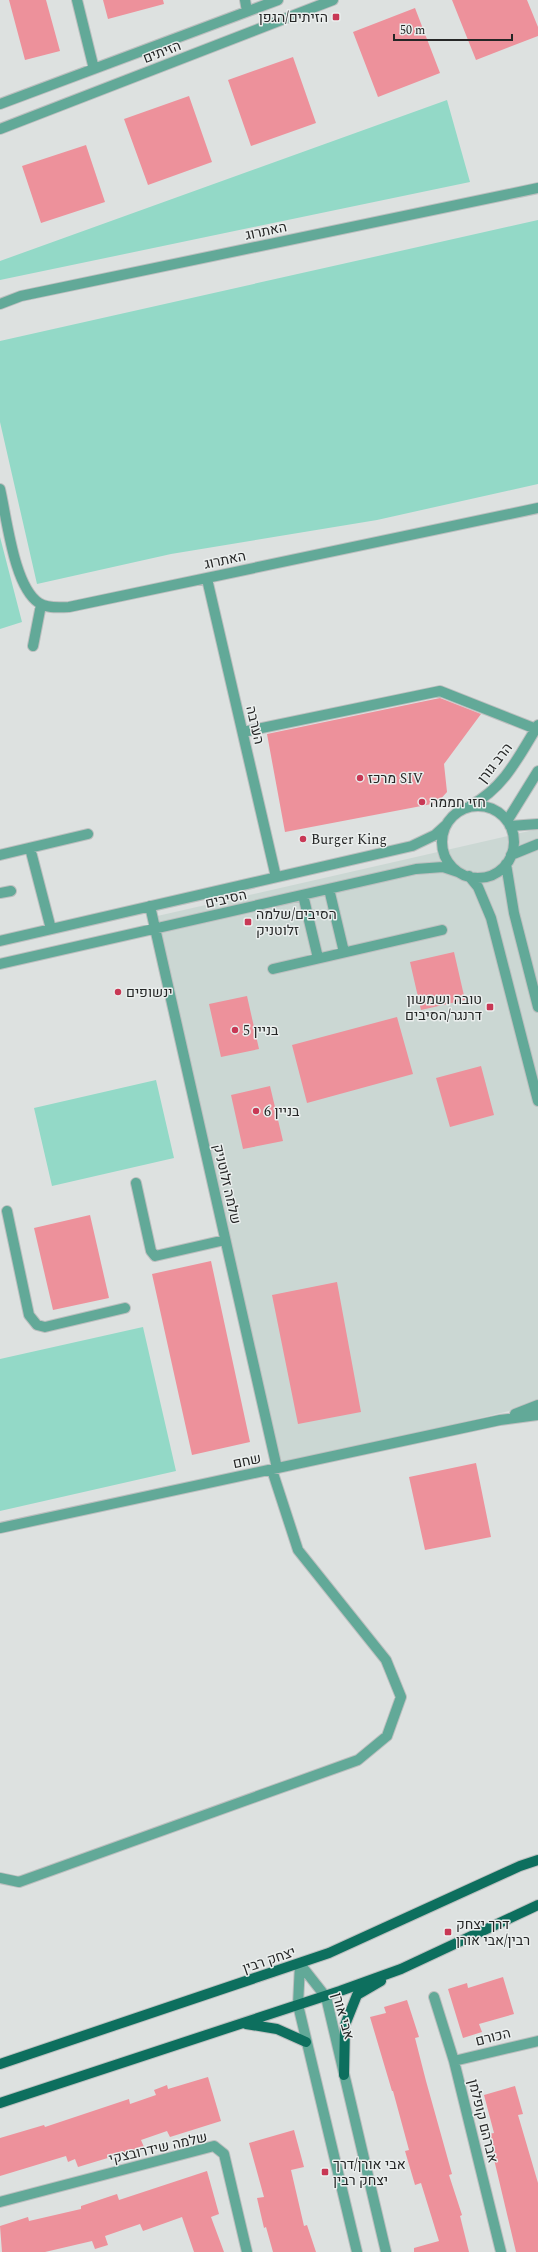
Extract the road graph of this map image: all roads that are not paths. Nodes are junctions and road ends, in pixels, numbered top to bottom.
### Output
1 (77, 0) edge
2 (245, 0) edge
3 (278, 0) edge
4 (333, 0) edge
5 (247, 11) junction
6 (94, 68) junction
7 (0, 104) edge
8 (0, 129) edge
9 (538, 188) edge
10 (0, 304) edge
11 (0, 489) edge
12 (538, 508) edge
13 (4, 526) edge
14 (207, 579) junction
15 (41, 604) junction
16 (33, 646) dead end
17 (537, 727) edge
18 (243, 732) junction
19 (538, 770) edge
20 (464, 808) junction
21 (509, 824) junction
22 (538, 824) edge
23 (446, 825) junction
24 (88, 834) dead end
25 (538, 844) edge
26 (30, 848) junction
27 (0, 855) edge
28 (511, 855) junction
29 (506, 864) junction
30 (458, 872) junction
31 (469, 876) junction
32 (276, 877) junction
33 (329, 889) junction
34 (11, 891) dead end
35 (0, 893) edge
36 (303, 895) junction
37 (150, 906) junction
38 (51, 929) junction
39 (155, 929) junction
40 (442, 930) dead end
41 (0, 941) edge
42 (344, 952) junction
43 (318, 958) junction
44 (0, 964) edge
45 (273, 969) dead end
46 (538, 1007) edge
47 (538, 1101) edge
48 (136, 1183) dead end
49 (6, 1211) edge
50 (226, 1240) junction
51 (125, 1308) dead end
52 (538, 1405) edge
53 (538, 1415) edge
54 (500, 1420) junction
55 (274, 1469) junction
56 (0, 1528) edge
57 (538, 1860) edge
58 (0, 1878) edge
59 (538, 1905) edge
60 (300, 1964) junction
61 (401, 1968) junction
62 (326, 1996) junction
63 (434, 1997) dead end
64 (298, 2005) junction
65 (244, 2024) junction
66 (538, 2041) edge
67 (306, 2042) junction
68 (454, 2062) junction
69 (0, 2064) edge
70 (344, 2075) junction
71 (0, 2103) edge
72 (0, 2202) edge
73 (247, 2252) edge
74 (358, 2252) edge
75 (386, 2252) edge
76 (501, 2252) edge

1 - 6 street
2 - 5 street
3 - 5 street, הזיתים
4 - 8 street, הזיתים
5 - 6 street, הזיתים
6 - 7 street, הזיתים
9 - 10 street, האתרוג
11 - 13 street
12 - 14 street, האתרוג
13 - 15 street
14 - 15 street, האתרוג
14 - 18 street, הערבה
15 - 16 street
17 - 18 street
17 - 20 street, הרב גורן
18 - 32 street, הערבה
19 - 21 street
20 - 21 street
20 - 23 street
21 - 22 street
21 - 28 street
23 - 30 street
23 - 32 street, הסיבים
24 - 26 street
25 - 28 street
26 - 27 street
26 - 38 street
28 - 29 street
29 - 31 street
29 - 46 street
30 - 31 street
30 - 33 street, הסיבים
31 - 47 street
32 - 37 street, הסיבים
33 - 36 street, הסיבים
33 - 42 street
34 - 35 street
36 - 39 street, הסיבים
36 - 43 street
37 - 38 street, הסיבים
37 - 39 street, שלמה זלוטניק
38 - 41 street, הסיבים
39 - 44 street, הסיבים
39 - 50 street, שלמה זלוטניק
40 - 42 street
42 - 43 street
43 - 45 street
48 - 50 street
49 - 51 street
50 - 55 street, שלמה זלוטניק
52 - 54 street, שחם
53 - 54 street, שחם
54 - 55 street, שחם
55 - 56 street, שחם
55 - 58 street, שלמה זלוטניק
57 - 60 main road, יצחק רבין
59 - 61 main road
60 - 62 street, אבי אורן
60 - 64 street
60 - 69 main road, יצחק רבין
61 - 62 main road
61 - 70 main road
62 - 64 main road
62 - 70 street, אבי אורן
63 - 68 street, אברהם קופלמן
64 - 65 main road
64 - 67 street
65 - 67 main road
65 - 71 main road
66 - 68 street, הכורם
67 - 74 street
68 - 76 street, אברהם קופלמן
70 - 75 street, אבי אורן
72 - 73 street, שלמה שידרובצקי

